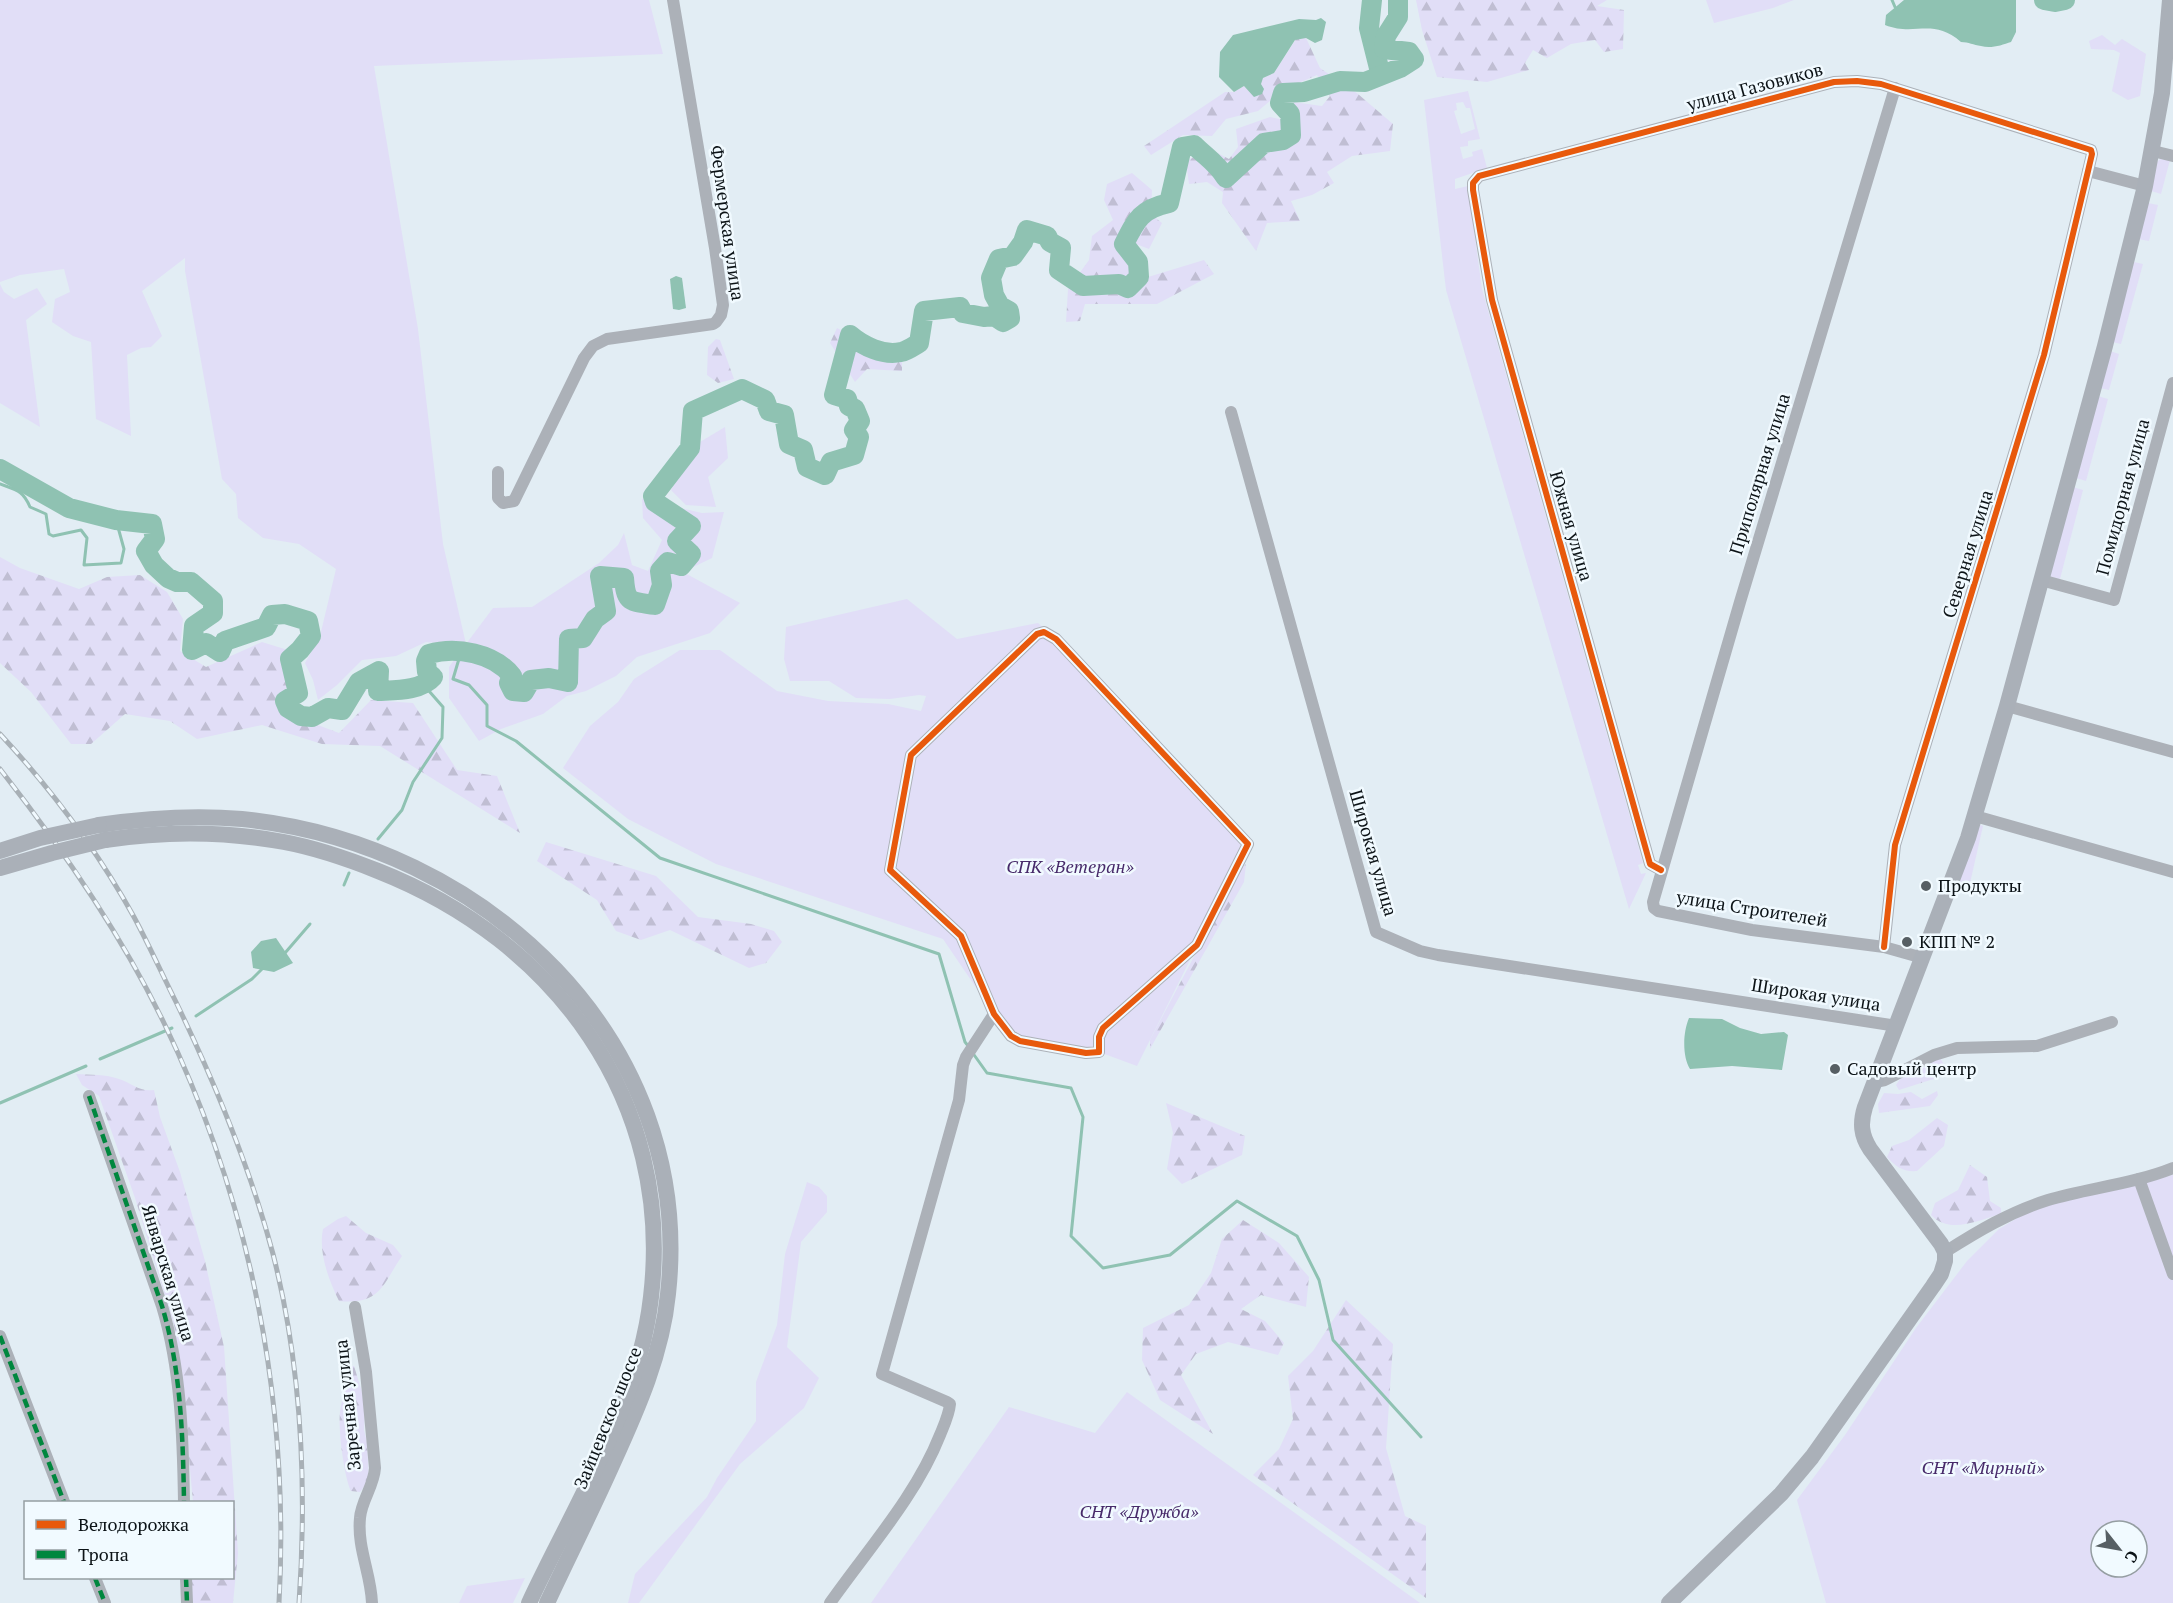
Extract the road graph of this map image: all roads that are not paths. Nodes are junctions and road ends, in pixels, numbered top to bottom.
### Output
1 (673, 0) edge
2 (2170, 0) edge
3 (1895, 88) junction
4 (2153, 151) junction
5 (2173, 156) edge
6 (2088, 171) junction
7 (1475, 180) joint
8 (2145, 186) junction
9 (2173, 383) edge
10 (1231, 412) dead end
11 (498, 472) dead end
12 (2041, 580) junction
13 (2012, 707) junction
14 (2173, 752) edge
15 (1980, 817) junction
16 (0, 851) edge
17 (0, 868) edge
18 (1661, 870) junction
19 (2173, 872) edge
20 (1884, 947) junction
21 (1923, 958) junction
22 (994, 1014) junction
23 (2112, 1022) dead end
24 (1897, 1026) junction
25 (1875, 1082) junction
26 (89, 1096) dead end
27 (2173, 1168) edge
28 (2140, 1182) junction
29 (1945, 1252) junction
30 (2173, 1274) edge
31 (354, 1307) dead end
32 (0, 1336) edge
33 (63, 1501) edge
34 (184, 1501) edge
35 (95, 1579) edge
36 (186, 1579) edge
37 (105, 1603) edge
38 (187, 1603) edge
39 (372, 1603) edge
40 (529, 1603) edge
41 (547, 1603) edge
42 (830, 1603) edge
43 (1669, 1603) edge

1 - 11 street, Фермерская улица
2 - 4 main road
3 - 6 street, улица Газовиков
3 - 7 street, улица Газовиков
3 - 18 street, Приполярная улица
4 - 5 street
4 - 8 main road
6 - 8 street
6 - 20 street, Северная улица
7 - 18 street, Южная улица
8 - 12 main road
9 - 12 street, Помидорная улица
10 - 24 street, Широкая улица
12 - 13 main road
13 - 14 street
13 - 15 main road
15 - 19 street
15 - 21 main road
16 - 41 main road, Зайцевское шоссе, bridge
17 - 40 main road, Зайцевское шоссе, bridge
18 - 20 street, улица Строителей
20 - 21 street
21 - 24 main road
22 - 22 street
22 - 42 street
23 - 25 street
24 - 25 main road
25 - 29 main road
26 - 34 street, Январская улица
27 - 28 street
28 - 29 street
28 - 30 street
29 - 43 main road
31 - 39 street, Заречная улица
32 - 33 street
35 - 37 street
36 - 38 street

